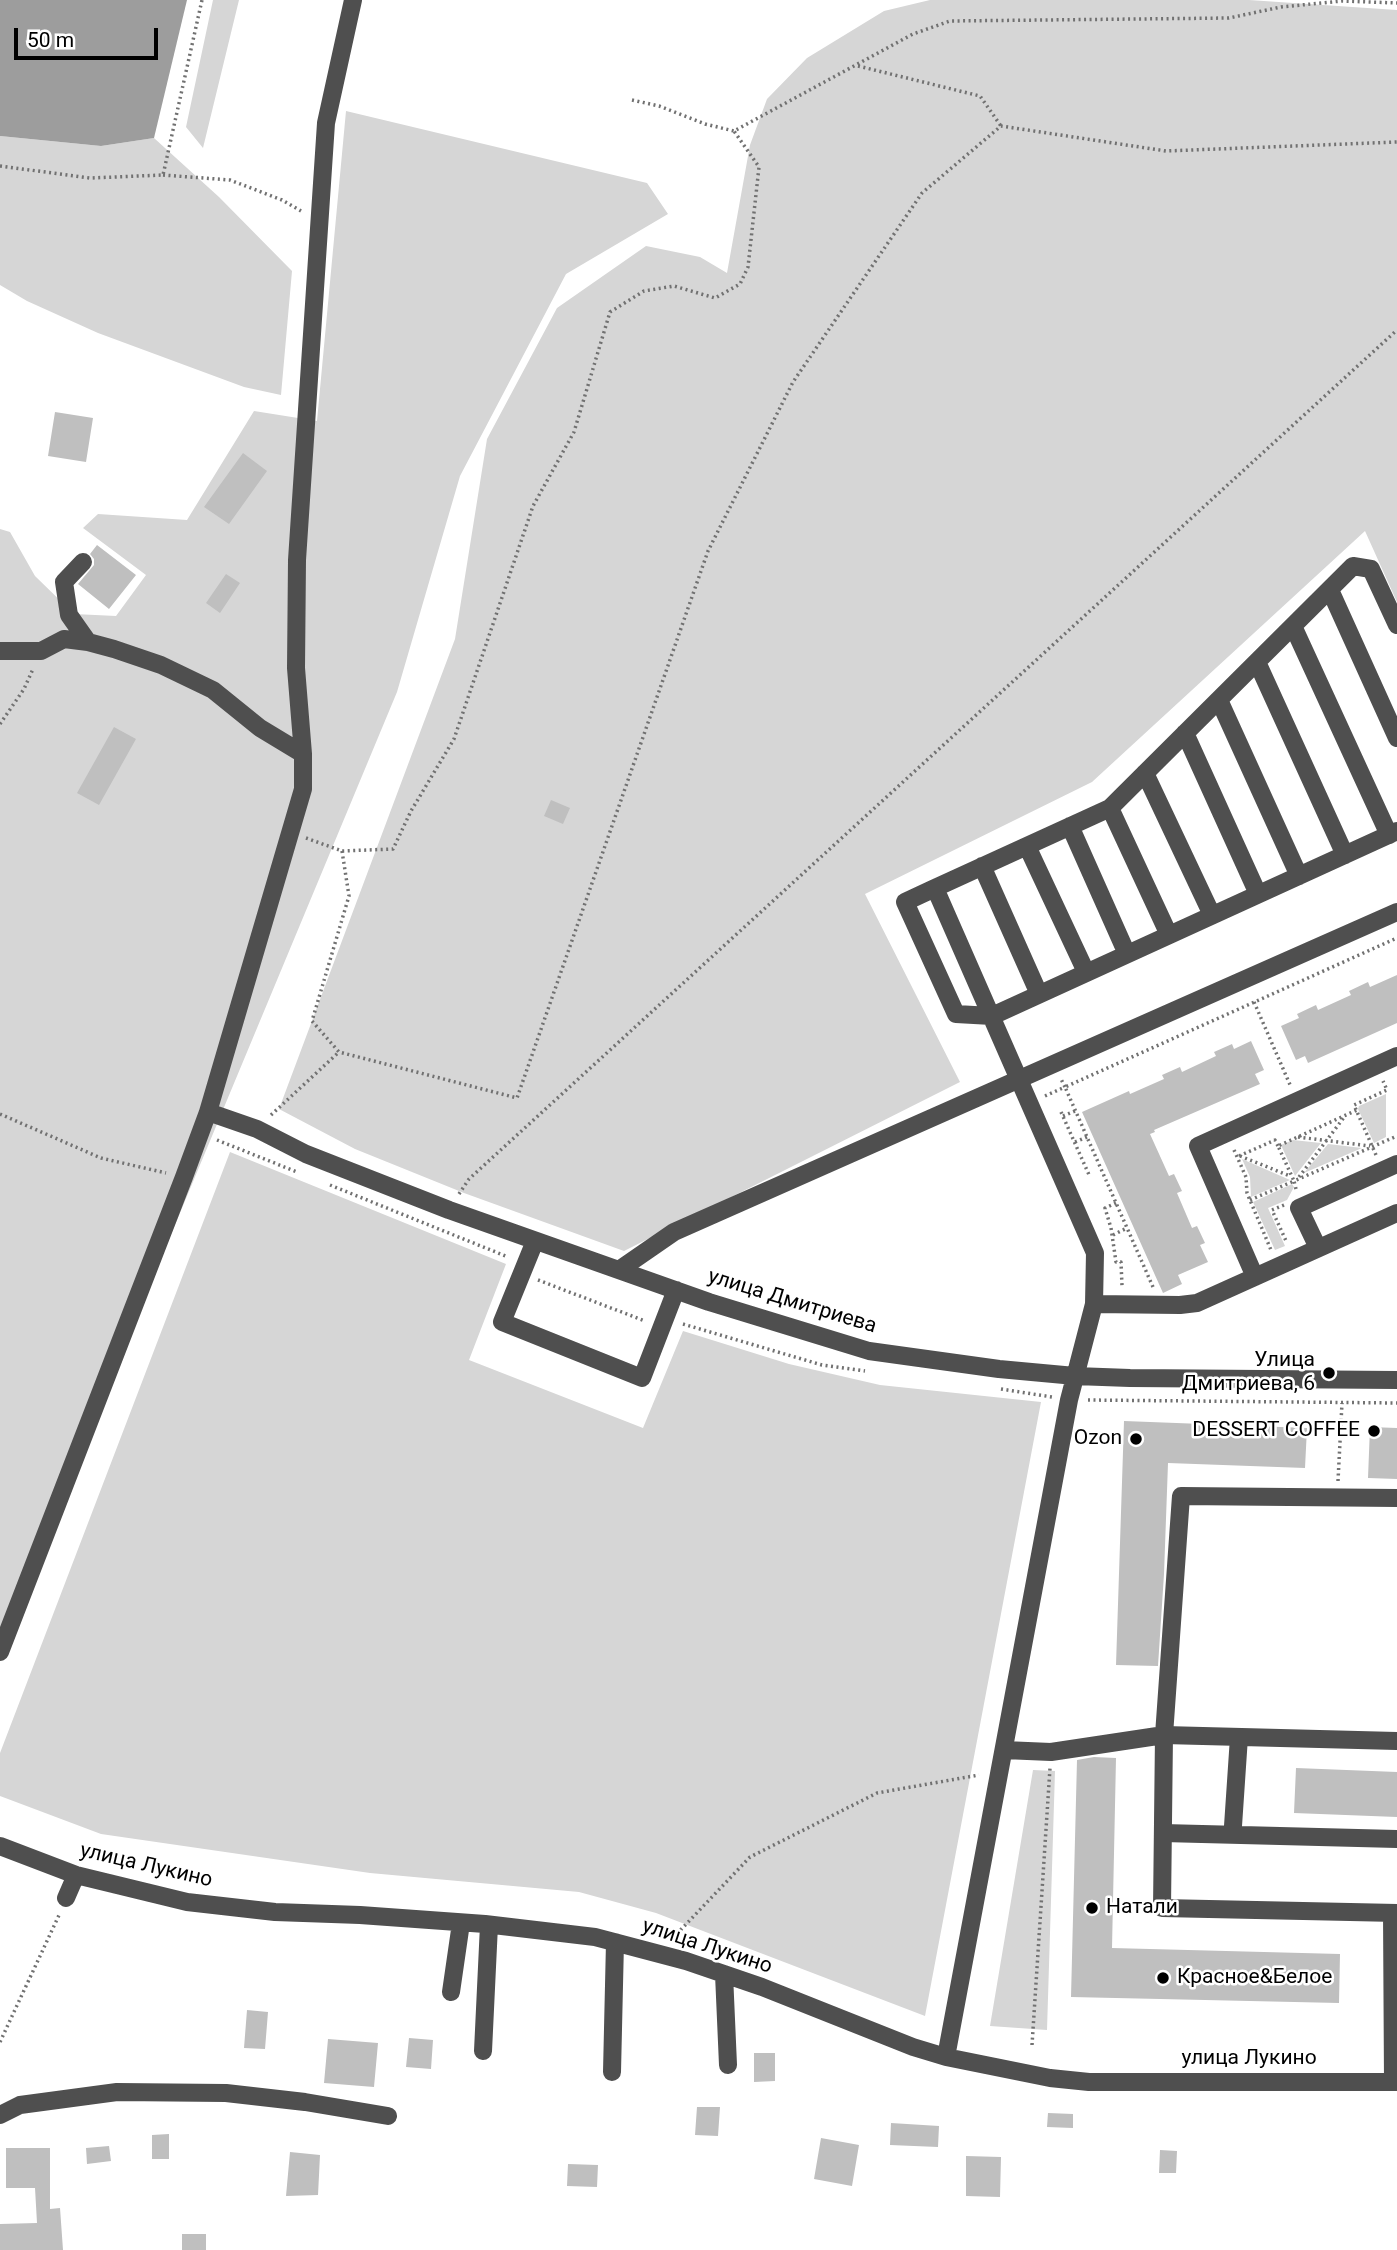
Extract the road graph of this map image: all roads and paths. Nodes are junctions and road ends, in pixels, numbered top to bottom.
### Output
1 (202, 0) edge
2 (353, 0) edge
3 (1391, 1) edge
4 (1397, 3) edge
5 (858, 65) junction
6 (632, 100) dead end
7 (1001, 126) junction
8 (734, 131) junction
9 (1397, 142) edge
10 (0, 166) edge
11 (163, 175) junction
12 (318, 238) junction
13 (1397, 330) edge
14 (83, 562) dead end
15 (1330, 590) junction
16 (1397, 625) edge
17 (1293, 626) junction
18 (89, 642) junction
19 (0, 651) edge
20 (41, 651) junction
21 (1257, 662) junction
22 (1219, 700) junction
23 (0, 724) edge
24 (1185, 733) junction
25 (1397, 738) edge
26 (303, 754) junction
27 (1145, 773) junction
28 (1110, 808) junction
29 (1070, 826) junction
30 (291, 833) junction
31 (1393, 833) edge
32 (1027, 846) junction
33 (342, 851) junction
34 (1345, 855) junction
35 (982, 866) junction
36 (1299, 876) junction
37 (935, 888) junction
38 (1258, 894) junction
39 (1397, 912) edge
40 (1212, 915) junction
41 (1169, 935) junction
42 (1397, 938) edge
43 (1127, 954) junction
44 (1086, 972) junction
45 (1039, 994) junction
46 (1254, 1002) junction
47 (992, 1016) junction
48 (339, 1052) junction
49 (1397, 1056) edge
50 (1054, 1064) junction
51 (1389, 1074) dead end
52 (1019, 1079) junction
53 (1065, 1087) junction
54 (1293, 1091) dead end
55 (1030, 1103) junction
56 (1357, 1110) junction
57 (1075, 1111) junction
58 (208, 1112) junction
59 (0, 1114) edge
60 (1346, 1115) junction
61 (257, 1129) junction
62 (1226, 1133) junction
63 (1087, 1137) junction
64 (1298, 1137) junction
65 (1326, 1140) junction
66 (1074, 1142) junction
67 (1278, 1146) junction
68 (1239, 1156) junction
69 (1397, 1164) edge
70 (184, 1177) junction
71 (1090, 1177) dead end
72 (1292, 1177) junction
73 (1297, 1180) dead end
74 (1250, 1200) junction
75 (1116, 1203) junction
76 (449, 1210) junction
77 (1397, 1213) edge
78 (1127, 1228) junction
79 (1112, 1235) junction
80 (535, 1241) junction
81 (1318, 1248) junction
82 (1273, 1255) dead end
83 (619, 1270) junction
84 (1255, 1277) junction
85 (677, 1290) junction
86 (1122, 1295) dead end
87 (1157, 1296) dead end
88 (1094, 1304) junction
89 (1075, 1376) junction
90 (1397, 1380) edge
91 (1069, 1400) junction
92 (1342, 1403) junction
93 (1397, 1403) edge
94 (1337, 1498) junction
95 (1397, 1498) edge
96 (0, 1652) edge
97 (1164, 1735) junction
98 (1239, 1737) junction
99 (1397, 1741) edge
100 (1004, 1750) junction
101 (1051, 1752) junction
102 (979, 1775) dead end
103 (1233, 1826) dead end
104 (1163, 1833) junction
105 (1397, 1839) edge
106 (0, 1846) edge
107 (76, 1875) junction
108 (66, 1898) joint
109 (1394, 1913) edge
110 (460, 1923) junction
111 (489, 1925) junction
112 (673, 1938) dead end
113 (615, 1942) junction
114 (724, 1974) junction
115 (451, 1992) dead end
116 (0, 2042) edge
117 (1032, 2045) dead end
118 (483, 2051) dead end
119 (946, 2057) junction
120 (728, 2066) dead end
121 (612, 2071) dead end
122 (1395, 2081) edge
123 (0, 2115) edge
124 (388, 2116) dead end

1 - 11 path
2 - 12 street
3 - 4 path
3 - 5 path
5 - 7 path
5 - 8 path
6 - 8 path
7 - 9 path
7 - 48 path
8 - 33 path
10 - 11 path
11 - 12 path
12 - 26 street
13 - 76 path
14 - 18 street
15 - 16 street
15 - 17 street
15 - 25 street
17 - 21 street
17 - 31 street
18 - 20 street
18 - 26 street
19 - 20 street
20 - 23 path
21 - 22 street
21 - 34 street
22 - 24 street
22 - 36 street
24 - 27 street
24 - 38 street
26 - 30 street
27 - 28 street
27 - 40 street
28 - 29 street
28 - 41 street
29 - 32 street
29 - 43 street
30 - 33 path
30 - 58 street
31 - 34 street
32 - 35 street
32 - 44 street
33 - 48 path
34 - 36 street
35 - 37 street
35 - 45 street
36 - 38 street
37 - 47 street
37 - 47 street
38 - 40 street
39 - 50 street
40 - 41 street
41 - 43 street
42 - 46 path
43 - 44 street
44 - 45 street
45 - 47 street
46 - 53 path
46 - 54 path
47 - 52 street
48 - 61 path
49 - 62 street
50 - 52 street
50 - 53 path
51 - 56 path
52 - 55 street
52 - 83 street
53 - 55 path
53 - 57 path
55 - 88 street
56 - 60 path
56 - 65 path
57 - 63 path
57 - 66 path
58 - 61 street, улица Дмитриева
58 - 70 street
59 - 70 path
60 - 64 path
60 - 65 path
61 - 76 street, улица Дмитриева
62 - 68 path
62 - 84 street
63 - 66 path
63 - 75 path
64 - 65 path
64 - 67 path
65 - 73 path
66 - 71 path
67 - 68 path
67 - 72 path
68 - 72 path
68 - 74 path
69 - 81 street
70 - 96 street
72 - 74 path
74 - 82 path
75 - 78 path
75 - 79 path
76 - 80 street, улица Дмитриева
77 - 81 street
78 - 79 path
78 - 87 path
79 - 86 path
80 - 83 street, улица Дмитриева
80 - 85 street
81 - 84 street
83 - 85 street, улица Дмитриева
84 - 88 street
85 - 89 street, улица Дмитриева
88 - 89 street
89 - 90 street, улица Дмитриева
89 - 91 street
91 - 92 path
91 - 100 street
92 - 93 path
92 - 94 path
94 - 95 street
94 - 97 street
97 - 98 street
97 - 101 street
97 - 104 street
98 - 99 street
98 - 103 street
100 - 101 street
100 - 119 street
101 - 117 path
102 - 112 path
104 - 105 street
104 - 109 street
106 - 107 street, улица Лукино
107 - 108 street
107 - 110 street, улица Лукино
108 - 116 path
109 - 122 street
110 - 111 street, улица Лукино
110 - 115 street
111 - 113 street, улица Лукино
111 - 118 street
113 - 114 street, улица Лукино
113 - 121 street
114 - 119 street, улица Лукино
114 - 120 street
119 - 122 street, улица Лукино
123 - 124 street

